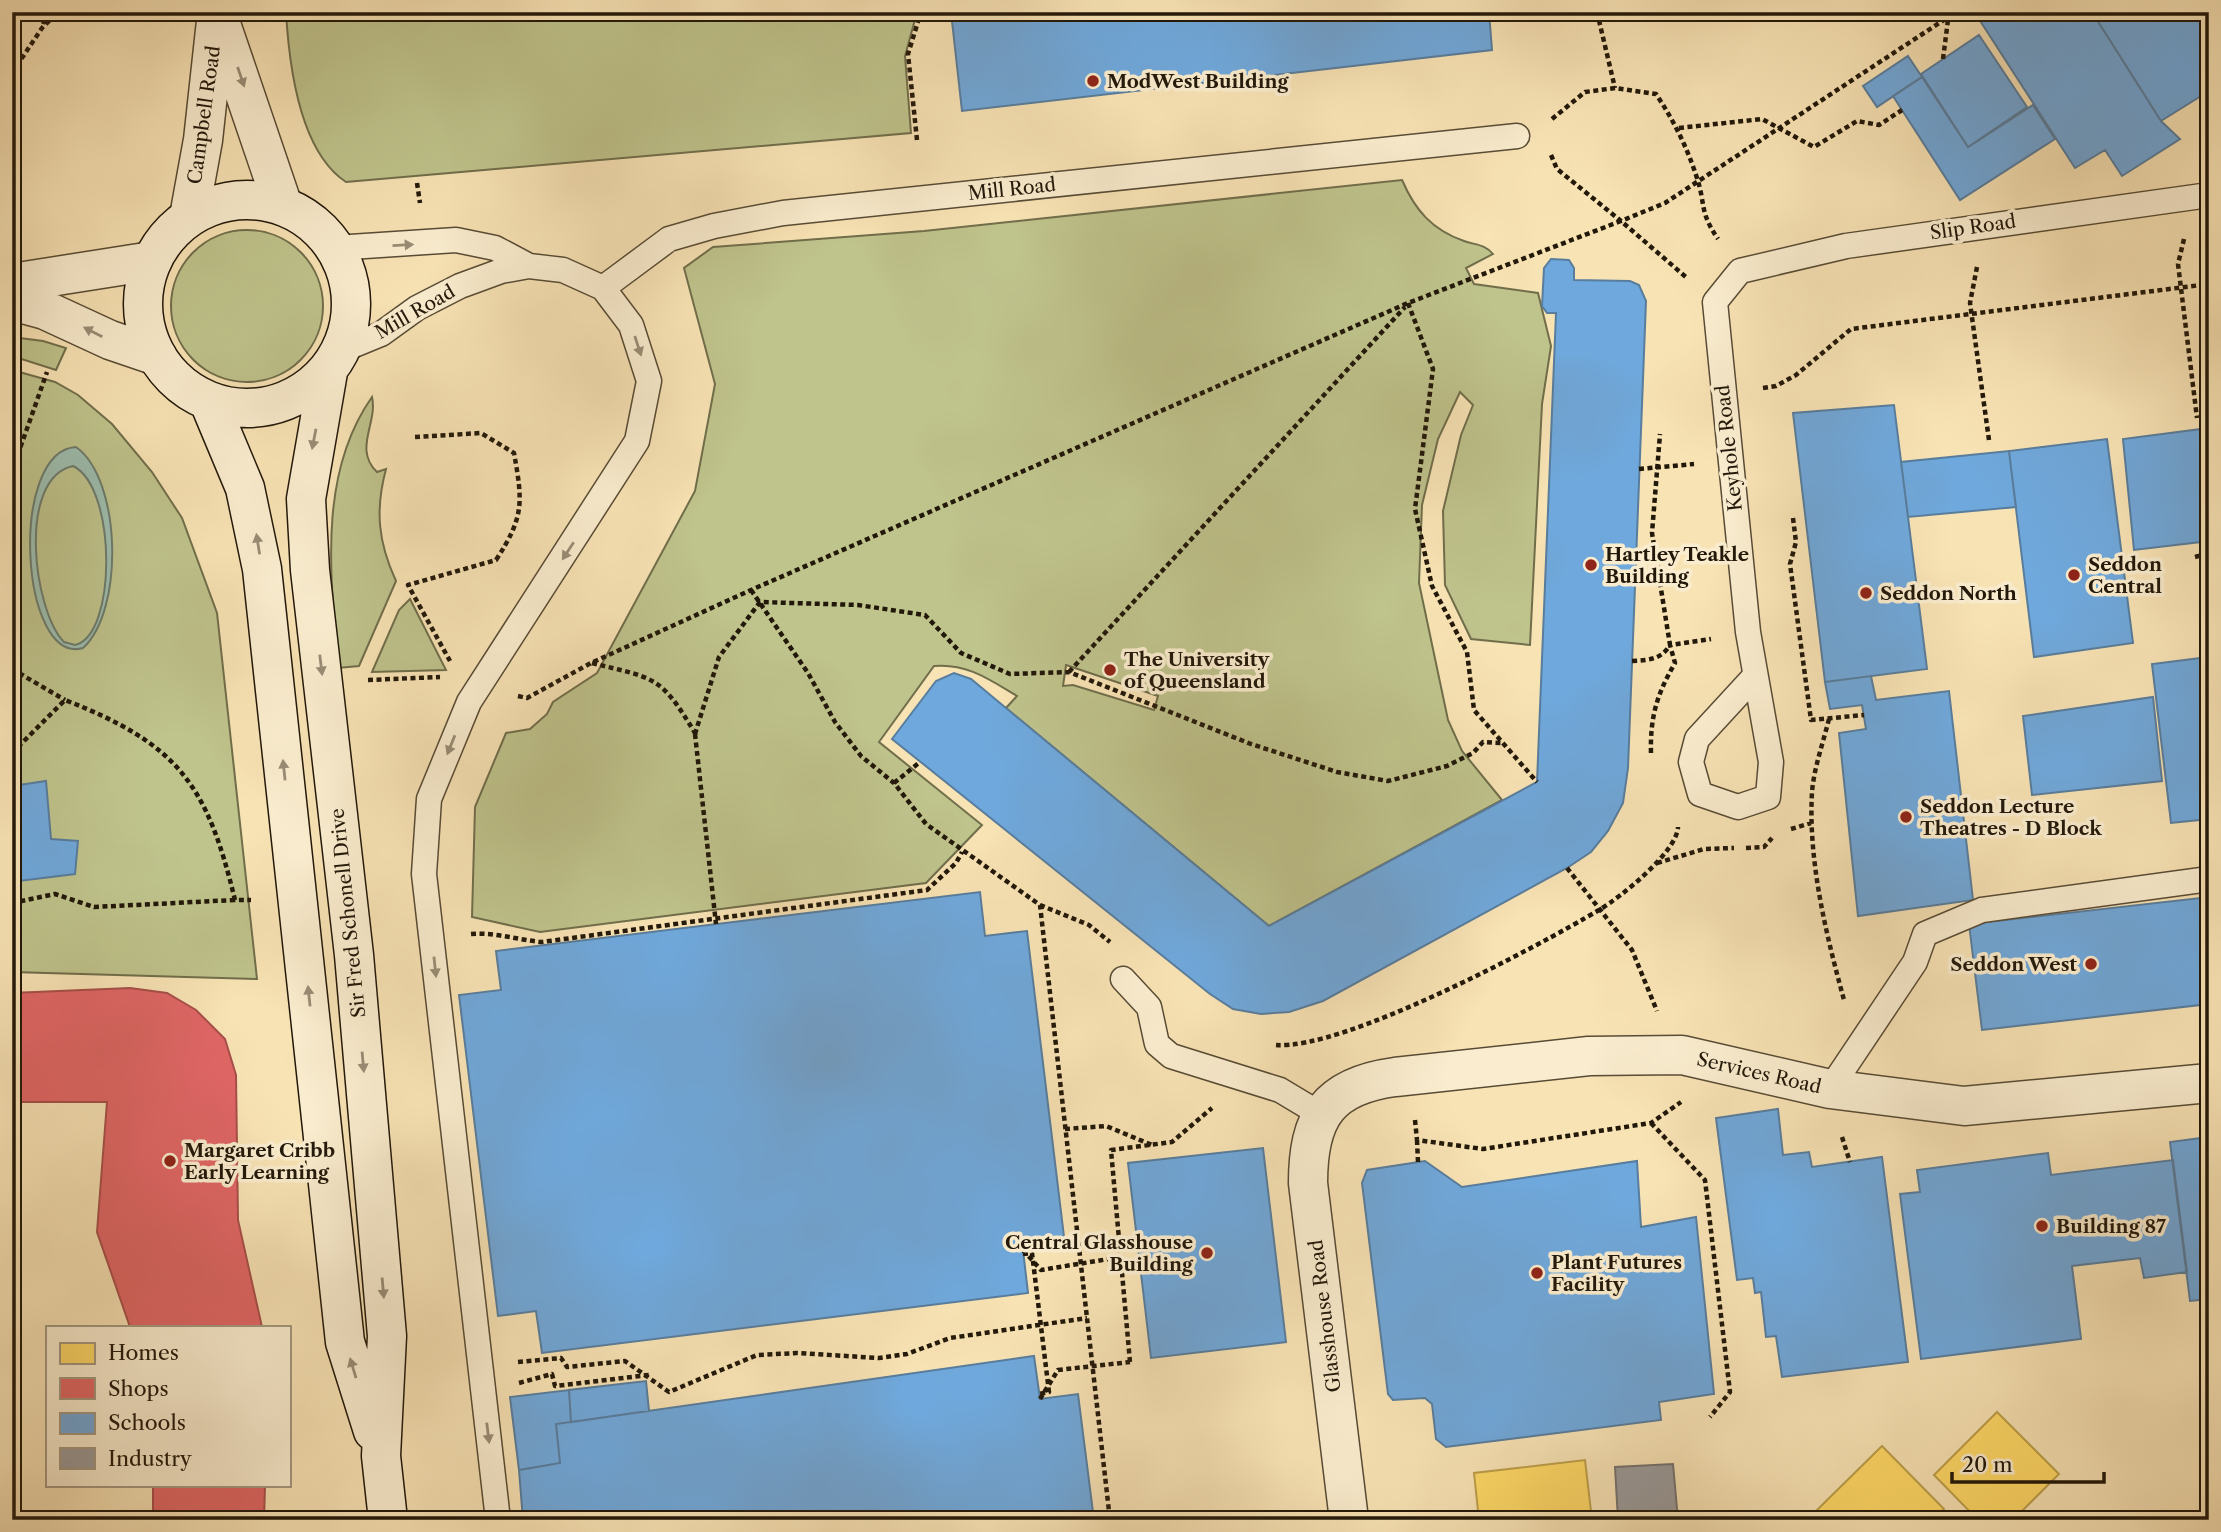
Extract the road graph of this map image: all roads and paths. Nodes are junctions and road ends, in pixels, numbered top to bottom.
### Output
1 (48, 12) edge
2 (58, 12) edge
3 (921, 12) edge
4 (1597, 12) edge
5 (1956, 12) edge
6 (217, 13) edge
7 (1948, 15) edge
8 (42, 28) junction
9 (1942, 59) dead end
10 (12, 73) edge
11 (1615, 89) junction
12 (1902, 110) dead end
13 (1781, 127) junction
14 (1679, 128) junction
15 (1528, 133) junction
16 (917, 140) dead end
17 (1698, 181) junction
18 (2209, 195) edge
19 (283, 206) junction
20 (189, 217) junction
21 (1621, 221) junction
22 (335, 248) junction
23 (152, 261) junction
24 (2178, 264) dead end
25 (529, 266) junction
26 (1740, 271) junction
27 (12, 284) edge
28 (2209, 284) edge
29 (2182, 287) junction
30 (603, 288) junction
31 (12, 301) edge
32 (1715, 302) junction
33 (1408, 303) junction
34 (1970, 303) dead end
35 (1971, 313) junction
36 (157, 356) junction
37 (335, 361) junction
38 (47, 372) dead end
39 (1749, 389) dead end
40 (209, 402) junction
41 (2197, 418) dead end
42 (1660, 434) dead end
43 (415, 437) dead end
44 (1989, 440) dead end
45 (1730, 461) junction
46 (1655, 468) junction
47 (1639, 469) dead end
48 (12, 471) edge
49 (1793, 518) dead end
50 (2209, 552) edge
51 (2195, 557) dead end
52 (751, 590) junction
53 (760, 602) junction
54 (1670, 645) junction
55 (1632, 661) dead end
56 (591, 663) junction
57 (453, 665) dead end
58 (12, 669) edge
59 (1069, 672) junction
60 (1755, 676) junction
61 (446, 677) dead end
62 (367, 680) dead end
63 (514, 694) dead end
64 (65, 700) junction
65 (1864, 715) dead end
66 (1829, 719) junction
67 (695, 734) junction
68 (1502, 743) junction
69 (12, 753) edge
70 (1651, 759) dead end
71 (920, 762) dead end
72 (1537, 782) dead end
73 (894, 783) junction
74 (1678, 823) dead end
75 (1812, 826) junction
76 (1791, 829) dead end
77 (1779, 830) dead end
78 (962, 852) junction
79 (1657, 863) junction
80 (1567, 868) dead end
81 (2209, 879) edge
82 (235, 900) junction
83 (255, 900) dead end
84 (12, 904) edge
85 (1040, 905) junction
86 (1601, 909) junction
87 (716, 925) dead end
88 (432, 938) junction
89 (1123, 979) joint
90 (1844, 1002) dead end
91 (1659, 1014) dead end
92 (1268, 1045) dead end
93 (2209, 1083) edge
94 (1829, 1089) junction
95 (1685, 1100) dead end
96 (1217, 1104) dead end
97 (1413, 1108) dead end
98 (1320, 1114) junction
99 (1651, 1123) junction
100 (1065, 1129) junction
101 (1417, 1140) junction
102 (1153, 1146) junction
103 (1418, 1162) dead end
104 (1121, 1257) junction
105 (1087, 1318) junction
106 (1041, 1325) junction
107 (479, 1365) junction
108 (650, 1375) junction
109 (529, 1380) dead end
110 (1710, 1417) dead end
111 (381, 1456) junction
112 (388, 1520) edge
113 (498, 1520) edge
114 (1110, 1520) edge
115 (1349, 1520) edge

1 - 8 path
2 - 8 path
3 - 16 path
4 - 11 path
5 - 7 path
6 -> 19 street, Campbell Road
6 - 20 street, Campbell Road
7 - 9 path
7 - 13 path
8 - 10 path
11 - 14 path
11 - 15 path
12 - 13 path
13 - 14 path
13 - 17 path
14 - 17 path
15 - 21 path
15 - 30 lane, Mill Road
17 - 21 path
17 - 26 path
18 - 26 lane, Slip Road
19 - 20 street, Sir Fred Schonell Drive
19 - 22 street, Sir Fred Schonell Drive
20 - 23 street, Sir Fred Schonell Drive
21 - 32 path
21 - 33 path
22 -> 25 lane, Mill Road
22 - 37 street, Sir Fred Schonell Drive
23 - 27 street
23 - 36 street, Sir Fred Schonell Drive
24 - 29 path
25 - 30 lane, Mill Road
25 - 37 lane, Mill Road
26 - 32 lane
28 - 29 path
29 - 35 path
29 - 41 path
30 -> 88 lane
36 -> 31 street
32 - 45 lane, Keyhole Road
33 - 52 path
33 - 59 path
33 - 68 path
34 - 35 path
35 - 39 path
35 - 44 path
36 - 40 street, Sir Fred Schonell Drive
37 - 40 street, Sir Fred Schonell Drive
37 -> 111 street, Sir Fred Schonell Drive
38 - 48 path
111 -> 40 street, Sir Fred Schonell Drive
42 - 46 path
43 - 57 path
45 - 46 path
45 - 60 lane, Keyhole Road
46 - 47 path
46 - 54 path
49 - 66 path
50 - 51 path
52 - 53 path
52 - 56 path
53 - 59 path
53 - 67 path
53 - 73 path
54 - 55 path
54 - 70 path
56 - 63 path
56 - 67 path
58 - 64 path
59 - 68 path
60 - 60 lane, Keyhole Road
61 - 62 path
64 - 69 path
64 - 82 path
65 - 66 path
66 - 75 path
67 - 87 path, bridge
68 - 72 path
71 - 73 path
73 - 78 path
74 - 79 path
75 - 76 path
75 - 90 path
77 - 79 path
78 - 85 path
78 - 88 path
79 - 86 path
80 - 86 path
81 - 94 lane
82 - 83 path
82 - 84 path
85 - 89 path
85 - 100 path
86 - 91 path
86 - 92 path
88 -> 107 lane
89 - 98 lane
93 - 94 street, Services Road
94 - 98 street, Services Road
95 - 99 path
96 - 102 path
97 - 101 path
98 - 115 street, Glasshouse Road
99 - 101 path
99 - 110 path
100 - 102 path
100 - 105 path
101 - 103 path
102 - 104 path
104 - 106 path, bridge
104 - 106 path, bridge
105 - 106 path
105 - 114 path
106 - 108 path
107 - 108 path
107 -> 113 lane
108 - 109 path
111 - 112 street, Sir Fred Schonell Drive

